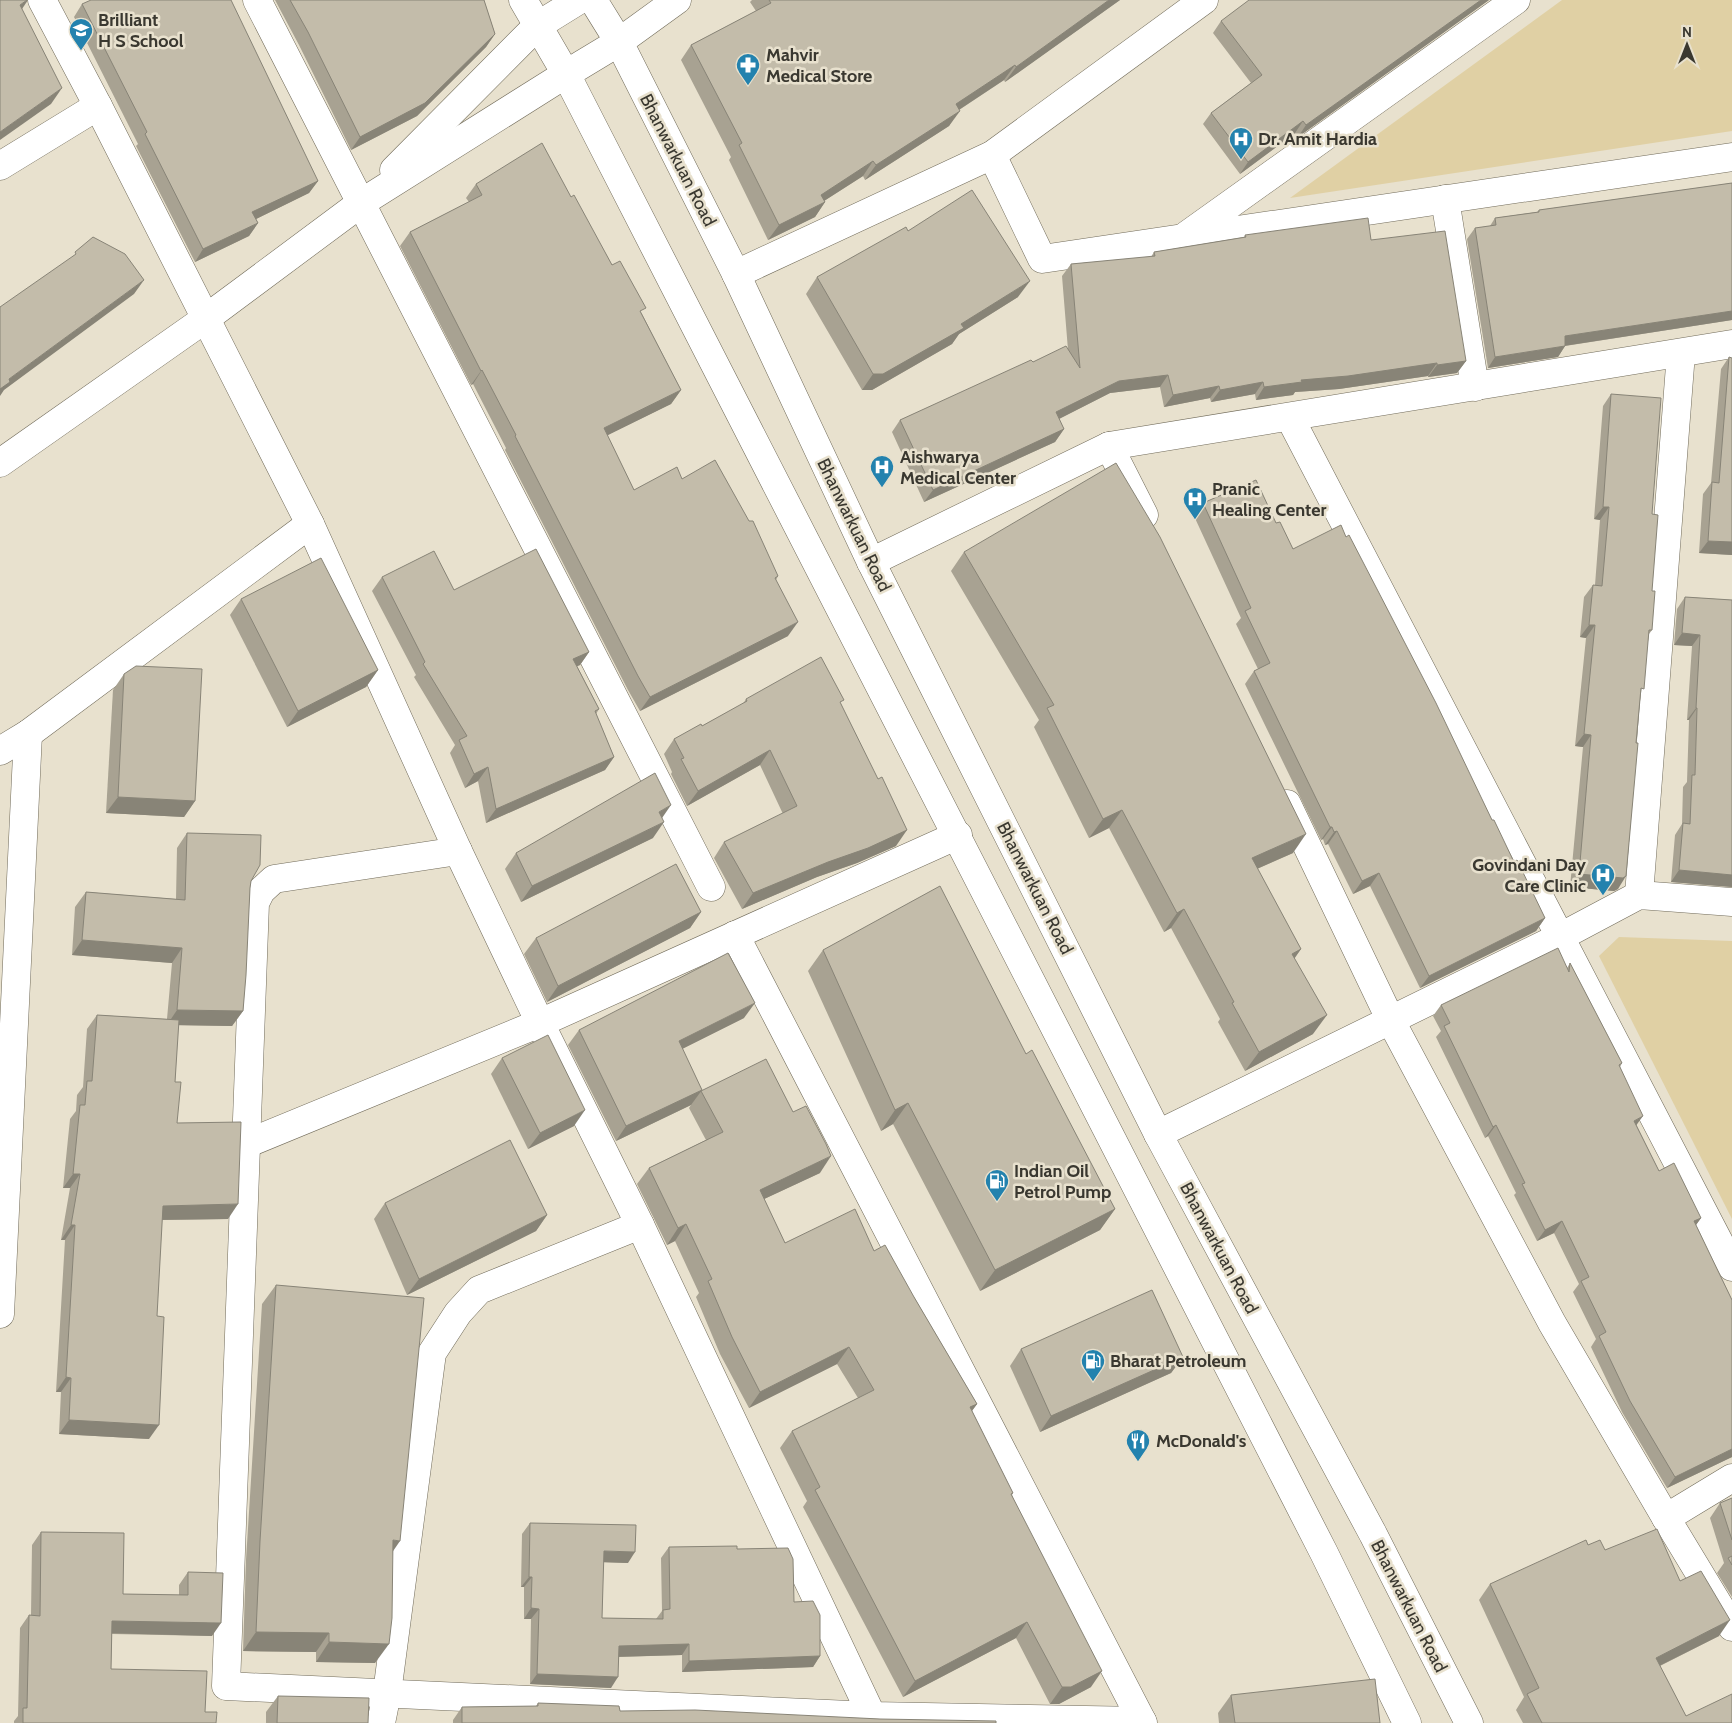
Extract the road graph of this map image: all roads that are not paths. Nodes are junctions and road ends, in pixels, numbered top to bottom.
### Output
1 (42, 0) edge
2 (257, 0) edge
3 (523, 0) edge
4 (579, 0) edge
5 (593, 0) edge
6 (677, 0) edge
7 (1204, 0) edge
8 (1516, 0) edge
9 (537, 26) junction
10 (619, 42) junction
11 (566, 74) junction
12 (98, 106) junction
13 (992, 155) junction
14 (1732, 157) edge
15 (0, 166) edge
16 (1445, 199) junction
17 (361, 203) junction
18 (1184, 238) junction
19 (736, 274) junction
20 (205, 319) junction
21 (1732, 344) edge
22 (1682, 353) junction
23 (1475, 387) junction
24 (1290, 418) junction
25 (1109, 446) junction
26 (0, 462) edge
27 (310, 524) junction
28 (1154, 535) edge
29 (872, 562) junction
30 (28, 734) junction
31 (0, 751) edge
32 (1277, 784) edge
33 (958, 835) junction
34 (458, 851) junction
35 (711, 887) dead end
36 (1639, 895) junction
37 (1732, 902) edge
38 (735, 935) junction
39 (1560, 937) junction
40 (1391, 1021) junction
41 (540, 1023) junction
42 (1158, 1134) junction
43 (246, 1144) junction
44 (640, 1225) junction
45 (1732, 1267) edge
46 (0, 1314) edge
47 (1732, 1478) edge
48 (1666, 1518) junction
49 (1732, 1627) edge
50 (387, 1693) junction
51 (872, 1716) junction
52 (1143, 1722) edge
53 (381, 1723) edge
54 (1407, 1723) edge
55 (1469, 1723) edge

1 - 12 street
2 - 17 street
3 - 9 street
4 - 9 street
5 - 10 street, Bhanwarkuan Road
6 - 10 street
7 - 13 street
8 - 18 street
9 - 11 street
9 - 17 street
10 - 11 street
10 - 19 street, Bhanwarkuan Road
11 - 17 street
11 - 33 street
12 - 15 street
12 - 20 street
13 - 18 street
13 - 19 street
14 - 16 street
16 - 18 street
16 - 23 street
17 - 20 street
17 - 35 street
19 - 29 street, Bhanwarkuan Road
20 - 26 street
20 - 27 street
21 - 22 street
22 - 23 street
22 - 36 street
23 - 24 street
24 - 25 street
24 - 39 street
25 - 28 street
25 - 29 street
27 - 30 street
27 - 34 street
29 - 42 street, Bhanwarkuan Road
30 - 31 street
30 - 46 street
32 - 40 street
33 - 38 street
33 - 54 street
34 - 41 street
34 - 43 street
36 - 37 street
36 - 39 street
38 - 41 street
38 - 52 street
39 - 40 street
39 - 45 street
40 - 42 street
40 - 48 street
41 - 43 street
41 - 44 street
42 - 55 street, Bhanwarkuan Road
43 - 50 street
44 - 50 street
44 - 51 street
47 - 48 street
48 - 49 street
50 - 51 street
50 - 53 street
51 - 52 street

